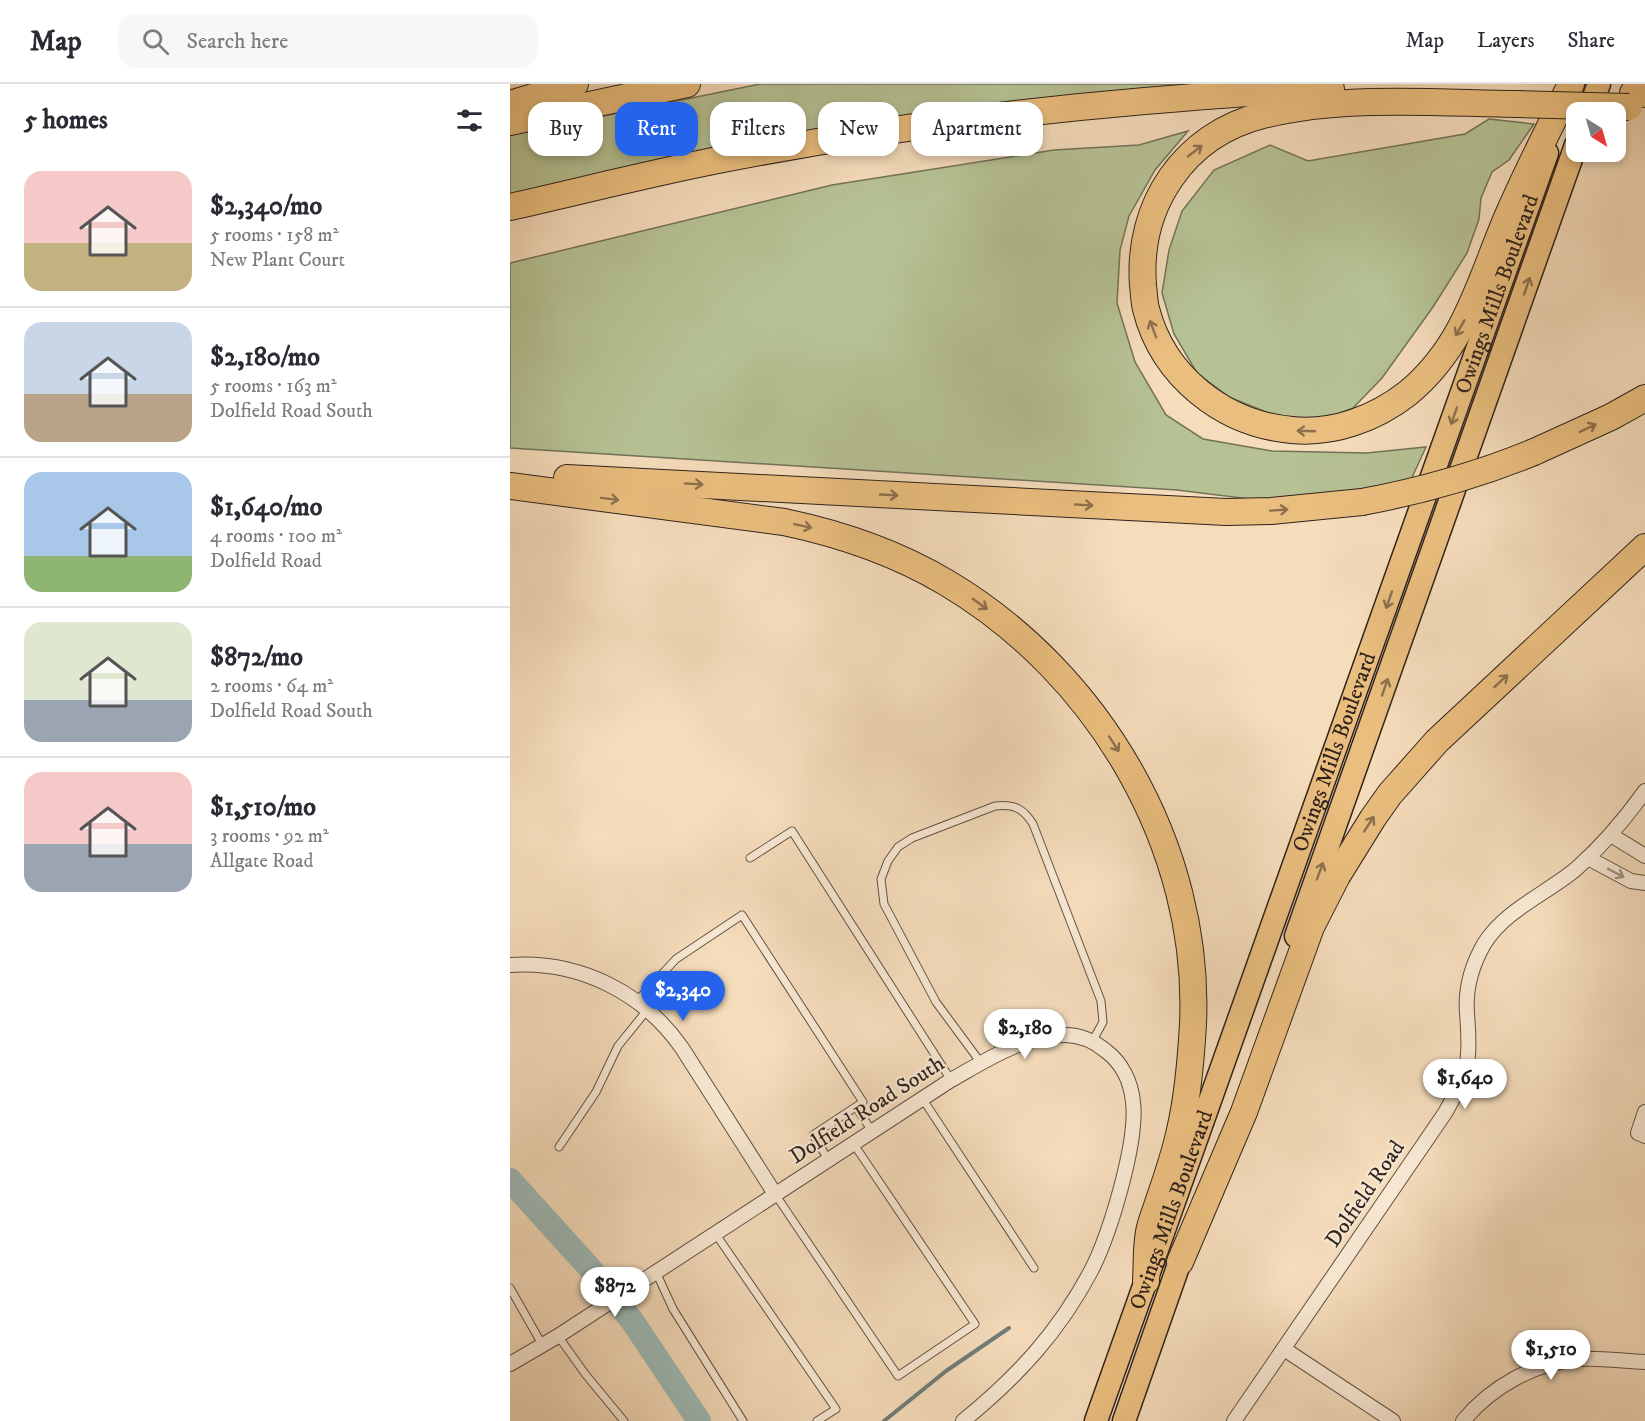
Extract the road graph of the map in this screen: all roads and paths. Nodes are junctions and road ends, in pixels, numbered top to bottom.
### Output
1 (575, 84) edge
2 (687, 84) edge
3 (1571, 84) edge
4 (1599, 84) edge
5 (1520, 97) junction
6 (1638, 100) edge
7 (1592, 102) edge
8 (510, 104) edge
9 (510, 122) edge
10 (720, 159) junction
11 (1570, 162) edge
12 (510, 207) edge
13 (510, 223) edge
14 (1645, 398) edge
15 (510, 475) edge
16 (510, 486) edge
17 (1645, 547) edge
18 (1645, 563) edge
19 (1542, 644) junction
20 (1645, 791) edge
21 (1640, 808) edge
22 (1611, 835) junction
23 (1645, 856) edge
24 (750, 858) dead end
25 (1588, 858) junction
26 (1645, 883) edge
27 (1283, 898) junction
28 (510, 965) edge
29 (643, 1005) junction
30 (1092, 1041) junction
31 (981, 1063) junction
32 (951, 1080) junction
33 (922, 1098) junction
34 (856, 1107) junction
35 (1645, 1112) edge
36 (872, 1131) junction
37 (1645, 1136) edge
38 (853, 1143) junction
39 (559, 1147) dead end
40 (828, 1159) junction
41 (775, 1194) junction
42 (716, 1233) junction
43 (1180, 1262) junction
44 (1034, 1268) dead end
45 (656, 1272) junction
46 (1146, 1281) junction
47 (510, 1288) edge
48 (558, 1336) junction
49 (543, 1346) junction
50 (1284, 1349) junction
51 (1645, 1362) edge
52 (510, 1364) edge
53 (624, 1421) edge
54 (743, 1421) edge
55 (817, 1421) edge
56 (963, 1421) edge
57 (1096, 1421) edge
58 (1111, 1421) edge
59 (1124, 1421) edge
60 (1234, 1421) edge
61 (1393, 1421) edge
62 (1463, 1421) edge

1 - 8 highway
2 - 9 highway
3 -> 5 highway
3 -> 27 main road, Owings Mills Boulevard
4 - 7 main road
5 - 6 highway, bridge
5 - 10 highway
10 - 12 highway
10 - 13 highway
43 -> 11 main road, Owings Mills Boulevard
15 -> 14 highway, bridge
16 -> 46 highway
17 - 19 highway
18 - 19 highway
43 -> 19 highway
20 - 21 street, Dolfield Road
21 - 22 street, Dolfield Road
22 - 23 street
22 - 25 street, Dolfield Road
24 - 32 lane
25 -> 26 street
25 - 50 street, Dolfield Road
27 - 46 main road, Owings Mills Boulevard
27 - 58 main road
28 - 29 street
29 - 34 lane
29 - 39 lane
29 - 41 street
30 - 31 street, Dolfield Road South
30 - 31 lane
30 - 56 street, Dolfield Road South
31 - 32 street, Dolfield Road South
32 - 33 street, Dolfield Road South
33 - 36 street, Dolfield Road South
33 - 44 lane
34 - 36 lane
34 - 40 lane
35 - 37 street
36 - 38 street, Dolfield Road South
38 - 40 street, Dolfield Road South
38 - 41 lane
40 - 41 street, Dolfield Road South
41 - 42 street, Dolfield Road South
42 - 45 street, Dolfield Road South
42 - 55 lane
43 - 59 main road, Owings Mills Boulevard
45 - 48 street, Dolfield Road South
45 - 54 lane
46 - 57 main road, Owings Mills Boulevard
47 - 49 lane
48 - 49 street, Dolfield Road South
48 - 53 lane
49 - 52 street, Dolfield Road South
50 - 60 street, Dolfield Road
50 - 61 street
51 - 62 street

